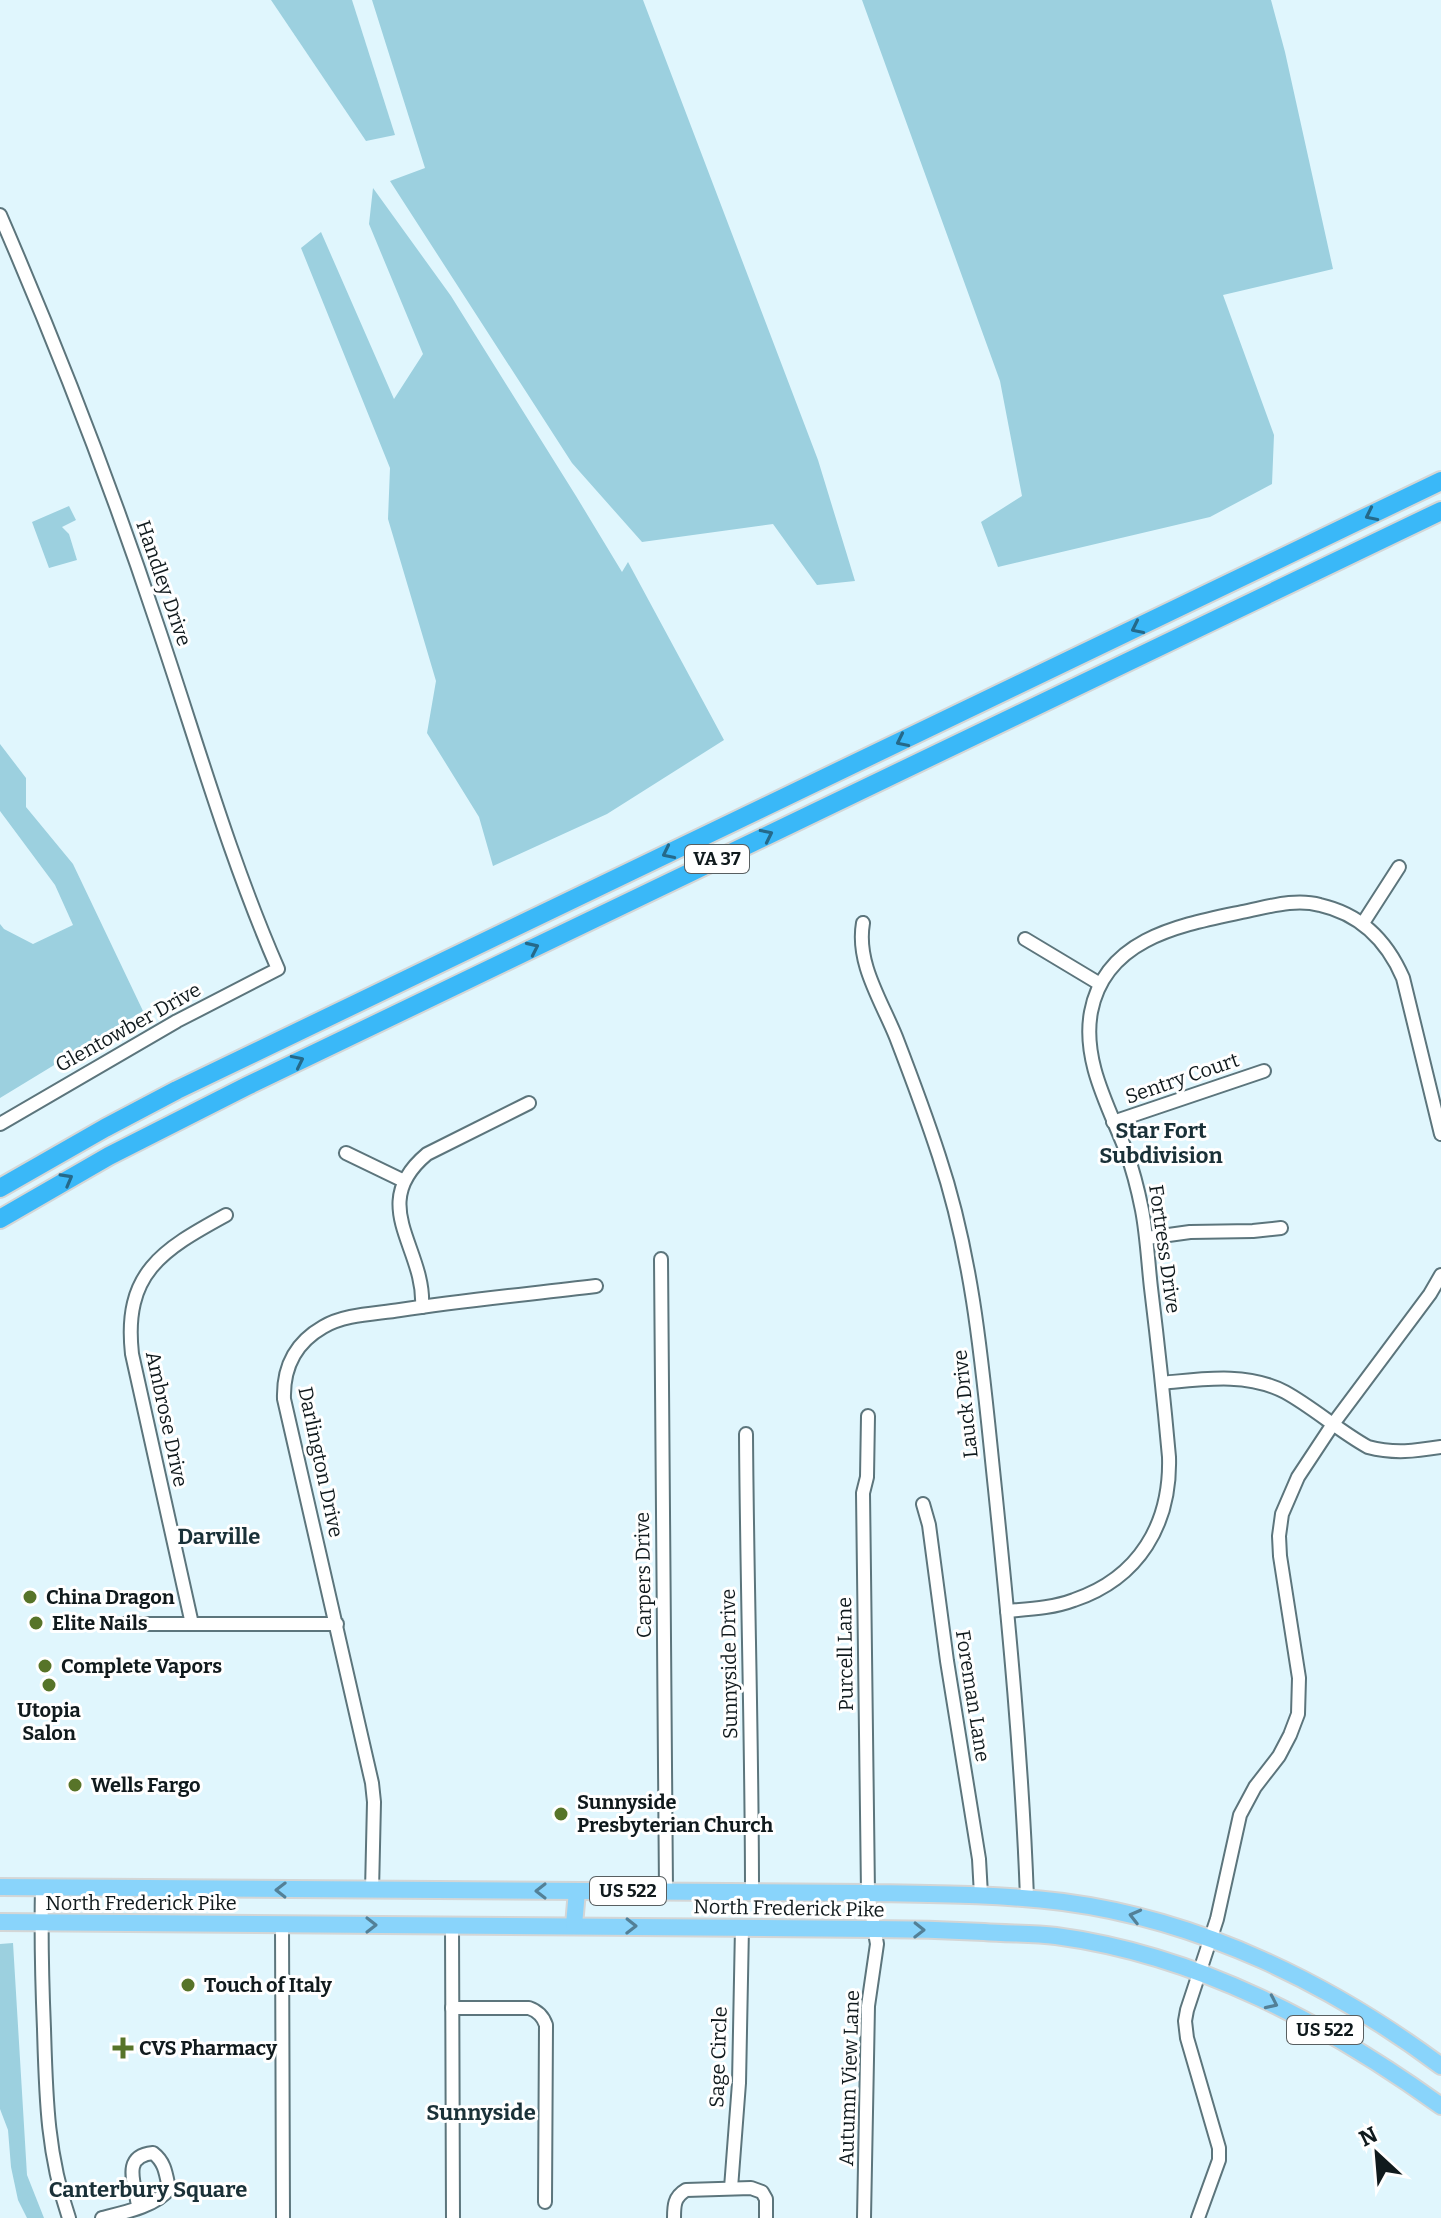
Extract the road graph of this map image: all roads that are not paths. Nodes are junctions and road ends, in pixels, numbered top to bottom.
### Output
1 (0, 215) edge
2 (1441, 481) edge
3 (1441, 511) edge
4 (1399, 867) dead end
5 (863, 923) dead end
6 (1363, 923) junction
7 (1025, 939) dead end
8 (278, 969) joint
9 (1100, 984) junction
10 (1264, 1071) dead end
11 (529, 1103) dead end
12 (1113, 1122) junction
13 (0, 1124) edge
14 (1441, 1134) edge
15 (346, 1153) dead end
16 (404, 1181) junction
17 (0, 1188) edge
18 (226, 1215) dead end
19 (0, 1219) edge
20 (1281, 1228) dead end
21 (1147, 1238) junction
22 (661, 1259) dead end
23 (1441, 1275) edge
24 (596, 1286) dead end
25 (422, 1307) junction
26 (1162, 1383) junction
27 (868, 1416) dead end
28 (1333, 1424) junction
29 (746, 1434) dead end
30 (1441, 1447) edge
31 (923, 1504) dead end
32 (1007, 1611) junction
33 (124, 1624) dead end
34 (192, 1624) junction
35 (337, 1624) junction
36 (0, 1887) edge
37 (42, 1887) junction
38 (372, 1891) junction
39 (577, 1891) junction
40 (666, 1891) junction
41 (752, 1892) junction
42 (868, 1893) junction
43 (981, 1895) junction
44 (1027, 1898) junction
45 (0, 1922) edge
46 (41, 1922) junction
47 (282, 1924) junction
48 (452, 1925) junction
49 (574, 1925) junction
50 (742, 1927) junction
51 (874, 1929) junction
52 (1210, 1938) junction
53 (1200, 1973) junction
54 (452, 2008) junction
55 (1441, 2066) edge
56 (1441, 2106) edge
57 (731, 2188) junction
58 (545, 2202) dead end
59 (138, 2206) dead end
60 (69, 2218) edge
61 (102, 2218) edge
62 (283, 2218) edge
63 (453, 2218) edge
64 (674, 2218) edge
65 (766, 2218) edge
66 (864, 2218) edge
67 (1198, 2218) edge

1 - 8 street, Handley Drive
2 -> 17 highway, VA 37
19 -> 3 highway, VA 37
4 - 6 street
5 - 32 street, Lauck Drive
6 - 9 street, Fortress Drive
6 - 14 street, Fortress Drive
7 - 9 street
8 - 13 street, Glentowber Drive
9 - 12 street, Fortress Drive
10 - 12 street, Sentry Court
11 - 16 street
12 - 21 street, Fortress Drive
15 - 16 street
16 - 25 street
18 - 34 street, Ambrose Drive
20 - 21 street
21 - 26 street, Fortress Drive
22 - 40 street, Carpers Drive
23 - 28 street
24 - 25 street, Darlington Drive
25 - 35 street, Darlington Drive
26 - 28 street
26 - 32 street, Fortress Drive
27 - 42 street, Purcell Lane
28 - 30 street
28 - 52 street
29 - 41 street, Sunnyside Drive
31 - 43 street, Foreman Lane
32 - 44 street, Lauck Drive
33 - 34 street
34 - 35 street
35 - 38 street, Darlington Drive
36 - 37 main road, North Frederick Pike / US 522
38 -> 37 main road, North Frederick Pike / US 522
37 - 46 street
39 -> 38 main road, North Frederick Pike / US 522
39 - 40 main road, North Frederick Pike / US 522
39 - 49 main road
40 - 41 main road, North Frederick Pike / US 522
41 - 42 main road, North Frederick Pike / US 522
42 - 43 main road, North Frederick Pike / US 522
42 - 51 street, Autumn View Lane
43 - 44 main road, North Frederick Pike / US 522
52 -> 44 main road, North Frederick Pike / US 522
45 - 46 main road, North Frederick Pike / US 522
46 - 47 main road, North Frederick Pike / US 522
46 - 60 street
47 -> 48 main road, North Frederick Pike / US 522
47 - 62 street
48 - 49 main road, North Frederick Pike / US 522
48 - 54 street
49 -> 50 main road, North Frederick Pike / US 522
50 - 51 main road, North Frederick Pike / US 522
50 - 57 street, Sage Circle
51 -> 53 main road, North Frederick Pike / US 522
51 - 66 street, Autumn View Lane
52 - 53 street
52 - 55 main road, North Frederick Pike / US 522
53 -> 56 main road, North Frederick Pike / US 522
53 - 67 street
54 - 58 street
54 - 63 street
57 - 64 street
57 - 65 street
59 - 61 street

